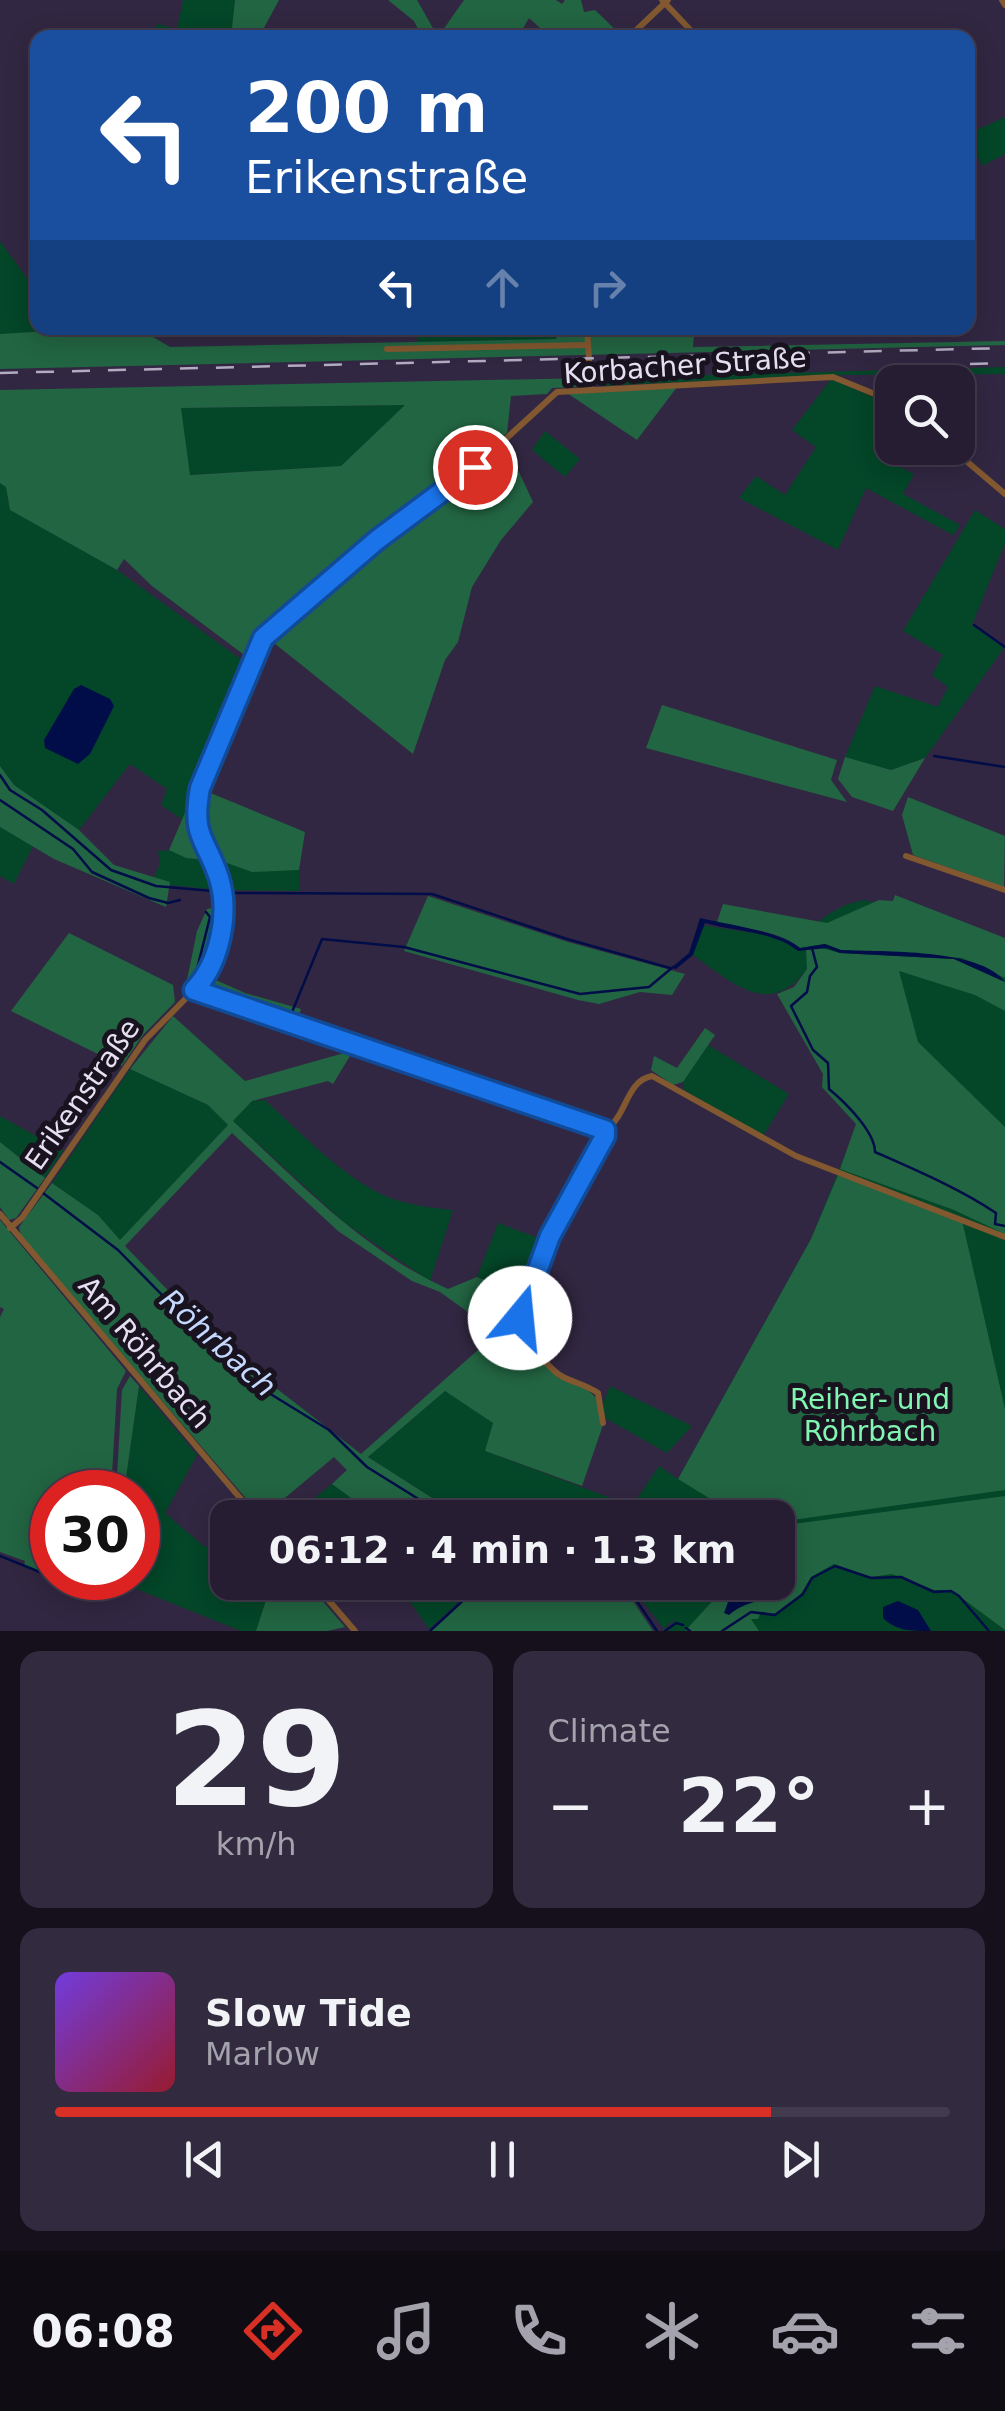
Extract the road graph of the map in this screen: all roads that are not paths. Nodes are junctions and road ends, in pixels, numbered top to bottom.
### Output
1 (665, 1) edge
2 (636, 30) edge
3 (691, 30) edge
4 (587, 335) edge
5 (588, 345) junction
6 (387, 349) dead end
7 (591, 389) junction
8 (875, 395) edge
9 (971, 465) edge
10 (1005, 494) edge
11 (263, 638) joint
12 (906, 856) dead end
13 (1005, 890) edge
14 (197, 987) junction
15 (605, 1130) junction
16 (0, 1214) edge
17 (10, 1228) junction
18 (1005, 1236) edge
19 (603, 1422) dead end
20 (242, 1500) edge
21 (328, 1600) edge
22 (355, 1631) edge

1 - 2 street
1 - 3 street
4 - 5 street
5 - 6 street
5 - 7 street
7 - 8 street, Korbacher Straße
7 - 11 street, Korbacher Straße
9 - 10 street
11 - 14 street, Erikenstraße
12 - 13 street
14 - 15 street
14 - 17 street, Erikenstraße
15 - 18 street
15 - 19 street
16 - 17 street, Am Röhrbach
17 - 20 street, Am Röhrbach
21 - 22 street

